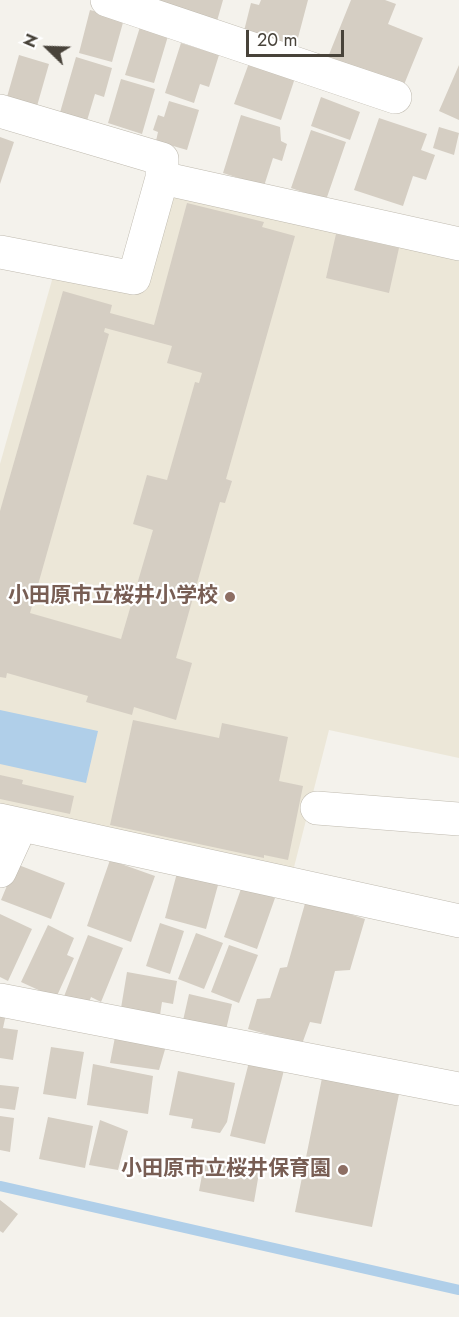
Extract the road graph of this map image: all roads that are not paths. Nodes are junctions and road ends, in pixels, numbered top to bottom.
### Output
1 (107, 0) edge
2 (395, 97) dead end
3 (0, 111) edge
4 (162, 178) junction
5 (459, 244) edge
6 (0, 252) edge
7 (317, 808) dead end
8 (459, 819) edge
9 (10, 823) edge
10 (0, 871) edge
11 (459, 921) edge
12 (0, 1000) edge
13 (459, 1089) edge

1 - 2 street
3 - 4 street
4 - 5 street
4 - 6 street
7 - 8 street
9 - 10 street
9 - 11 street
12 - 13 street

